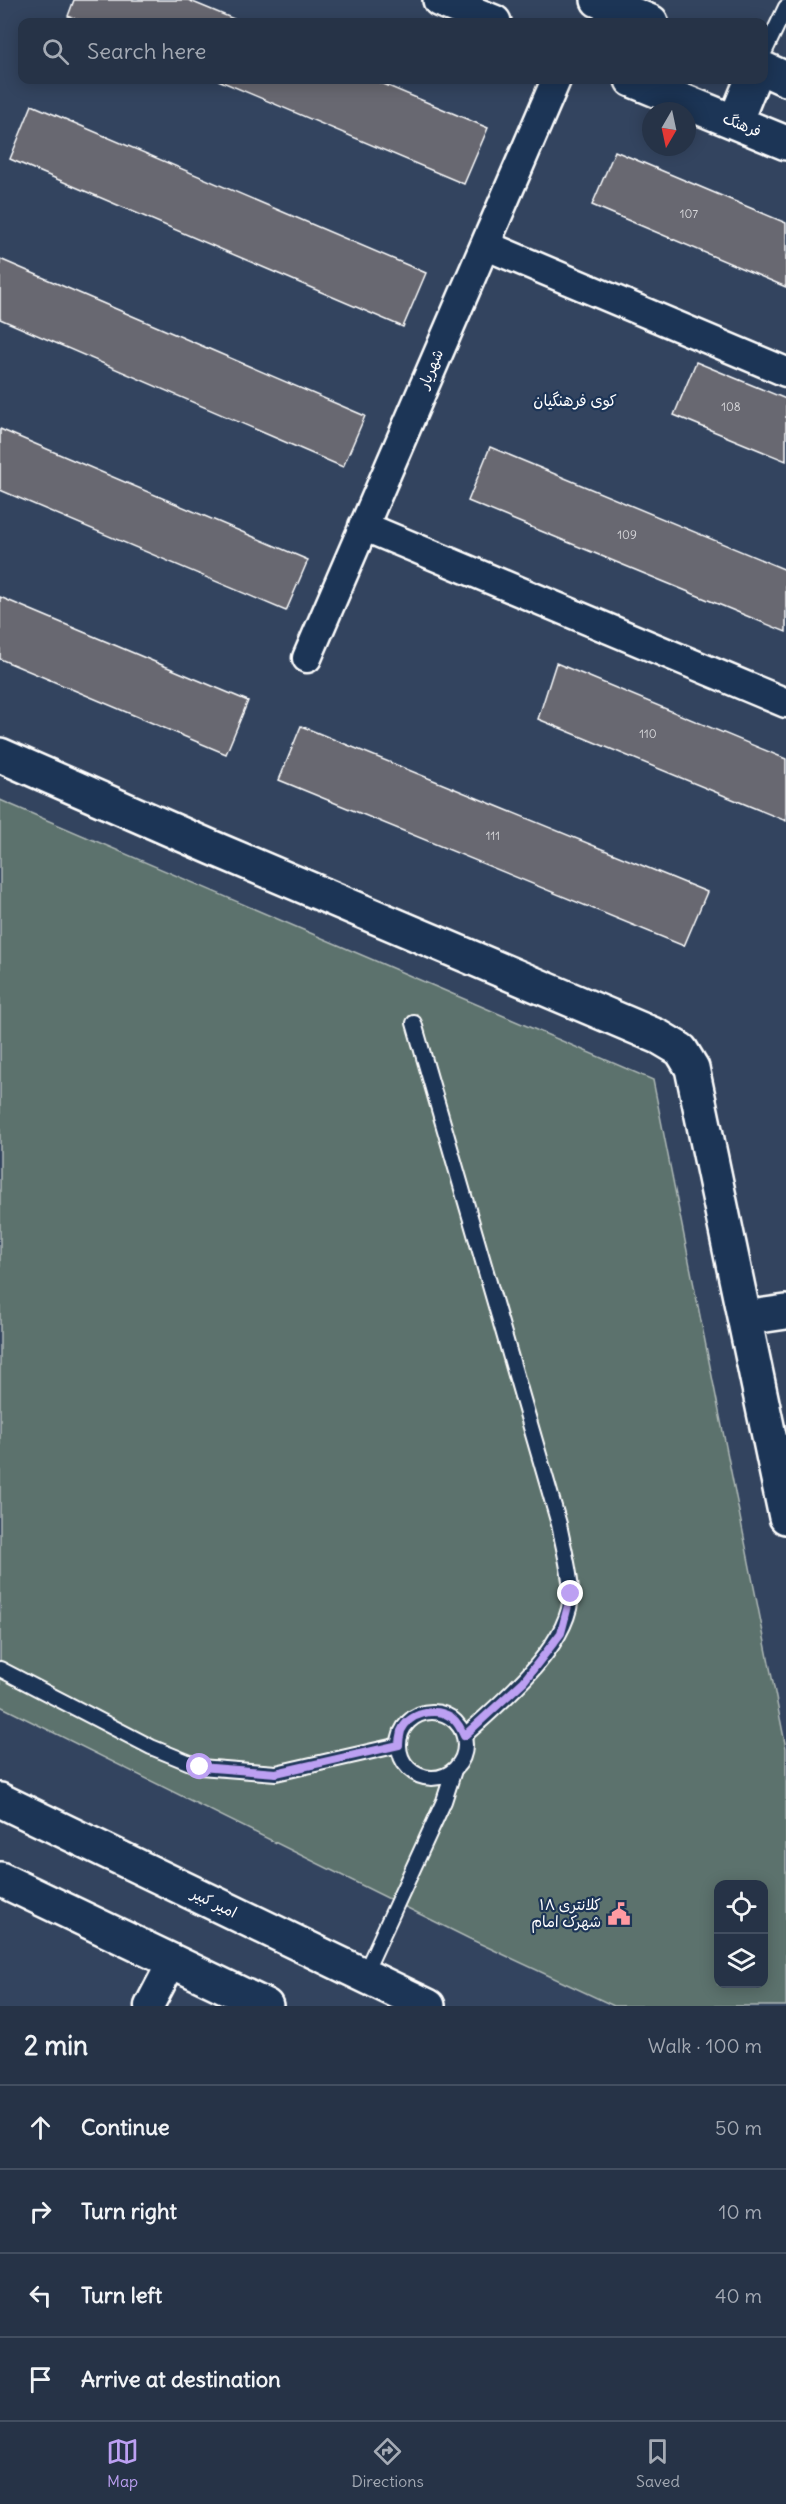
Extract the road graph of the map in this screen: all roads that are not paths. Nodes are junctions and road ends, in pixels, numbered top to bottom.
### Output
1 (440, 0) edge
2 (598, 0) edge
3 (786, 7) edge
4 (484, 18) edge
5 (641, 18) edge
6 (768, 45) edge
7 (768, 71) edge
8 (786, 79) edge
9 (554, 84) edge
10 (642, 84) edge
11 (750, 84) edge
12 (735, 122) junction
13 (786, 142) edge
14 (485, 245) junction
15 (786, 372) edge
16 (363, 526) junction
17 (307, 658) dead end
18 (786, 703) edge
19 (0, 755) edge
20 (414, 1023) dead end
21 (786, 1312) edge
22 (745, 1318) junction
23 (786, 1517) edge
24 (0, 1669) edge
25 (464, 1736) junction
26 (399, 1745) junction
27 (454, 1770) junction
28 (0, 1800) edge
29 (0, 1879) edge
30 (172, 1962) junction
31 (364, 1975) junction
32 (259, 2004) edge
33 (148, 2006) edge
34 (428, 2006) edge

1 - 4 street
2 - 5 street
3 - 6 lane
7 - 8 street
9 - 14 street, شهریار
10 - 12 street, فرهنگ
11 - 12 street
12 - 13 street, فرهنگ
14 - 15 street
14 - 16 street, شهریار
16 - 17 street, شهریار
16 - 18 street
19 - 22 street
20 - 25 lane
21 - 22 street
22 - 23 street
24 - 26 lane
25 - 26 lane
25 - 27 lane
26 - 27 lane
27 - 31 lane
28 - 31 street, امیر کبیر
29 - 30 street
30 - 32 street
30 - 33 street
31 - 34 street, امیر کبیر

